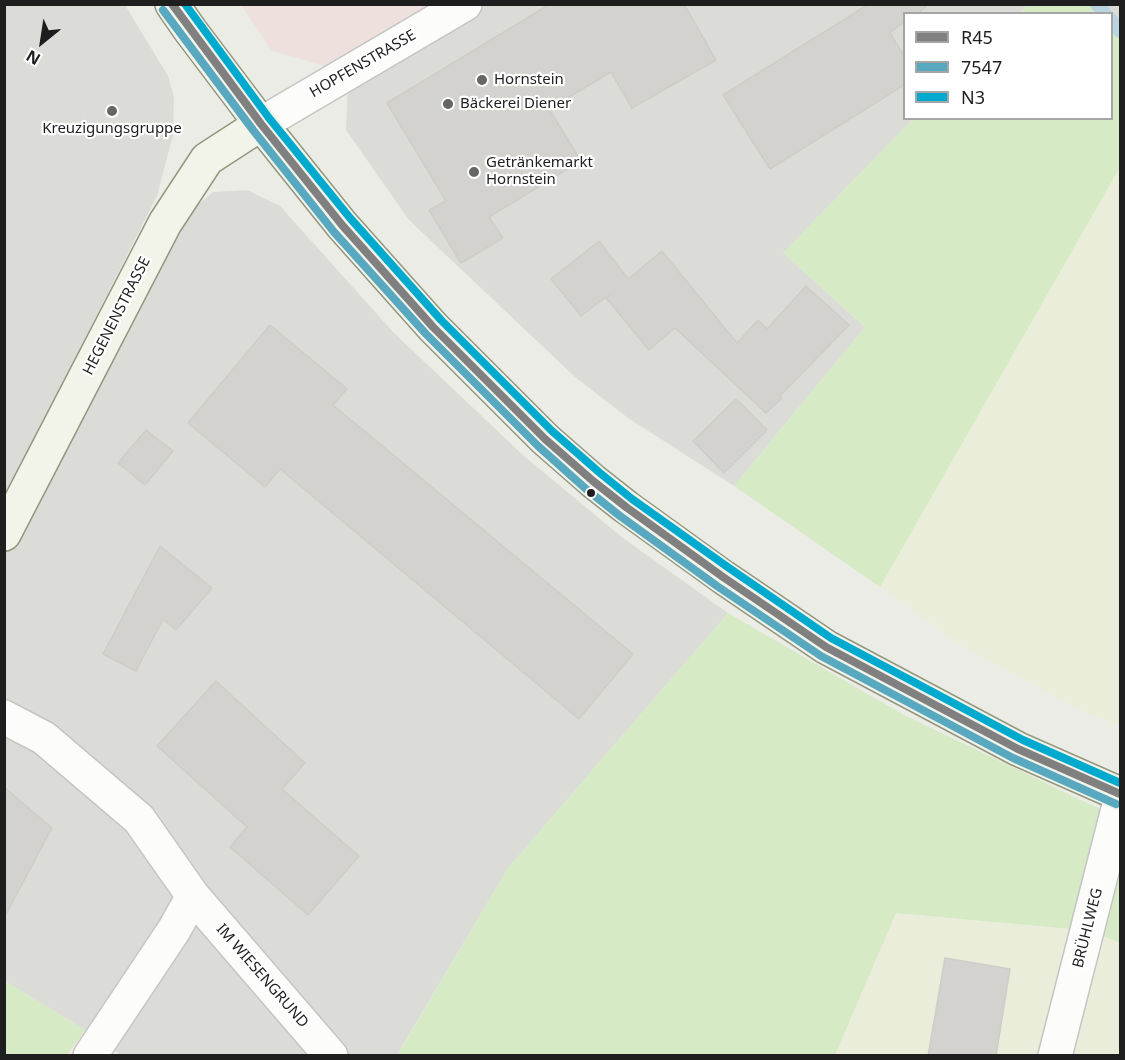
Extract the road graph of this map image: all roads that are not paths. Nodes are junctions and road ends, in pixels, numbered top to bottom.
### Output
1 (172, 4) edge
2 (465, 4) edge
3 (261, 124) junction
4 (4, 534) edge
5 (4, 717) edge
6 (1120, 794) edge
7 (1120, 801) edge
8 (193, 896) junction
9 (90, 1056) edge
10 (331, 1056) edge
11 (1055, 1056) edge

1 - 3 main road
2 - 3 street, HOPFENSTRASSE
3 - 4 main road, HEGENENSTRASSE
3 - 6 main road
5 - 8 street, IM WIESENGRUND
7 - 11 street, BRÜHLWEG
8 - 9 street
8 - 10 street, IM WIESENGRUND

